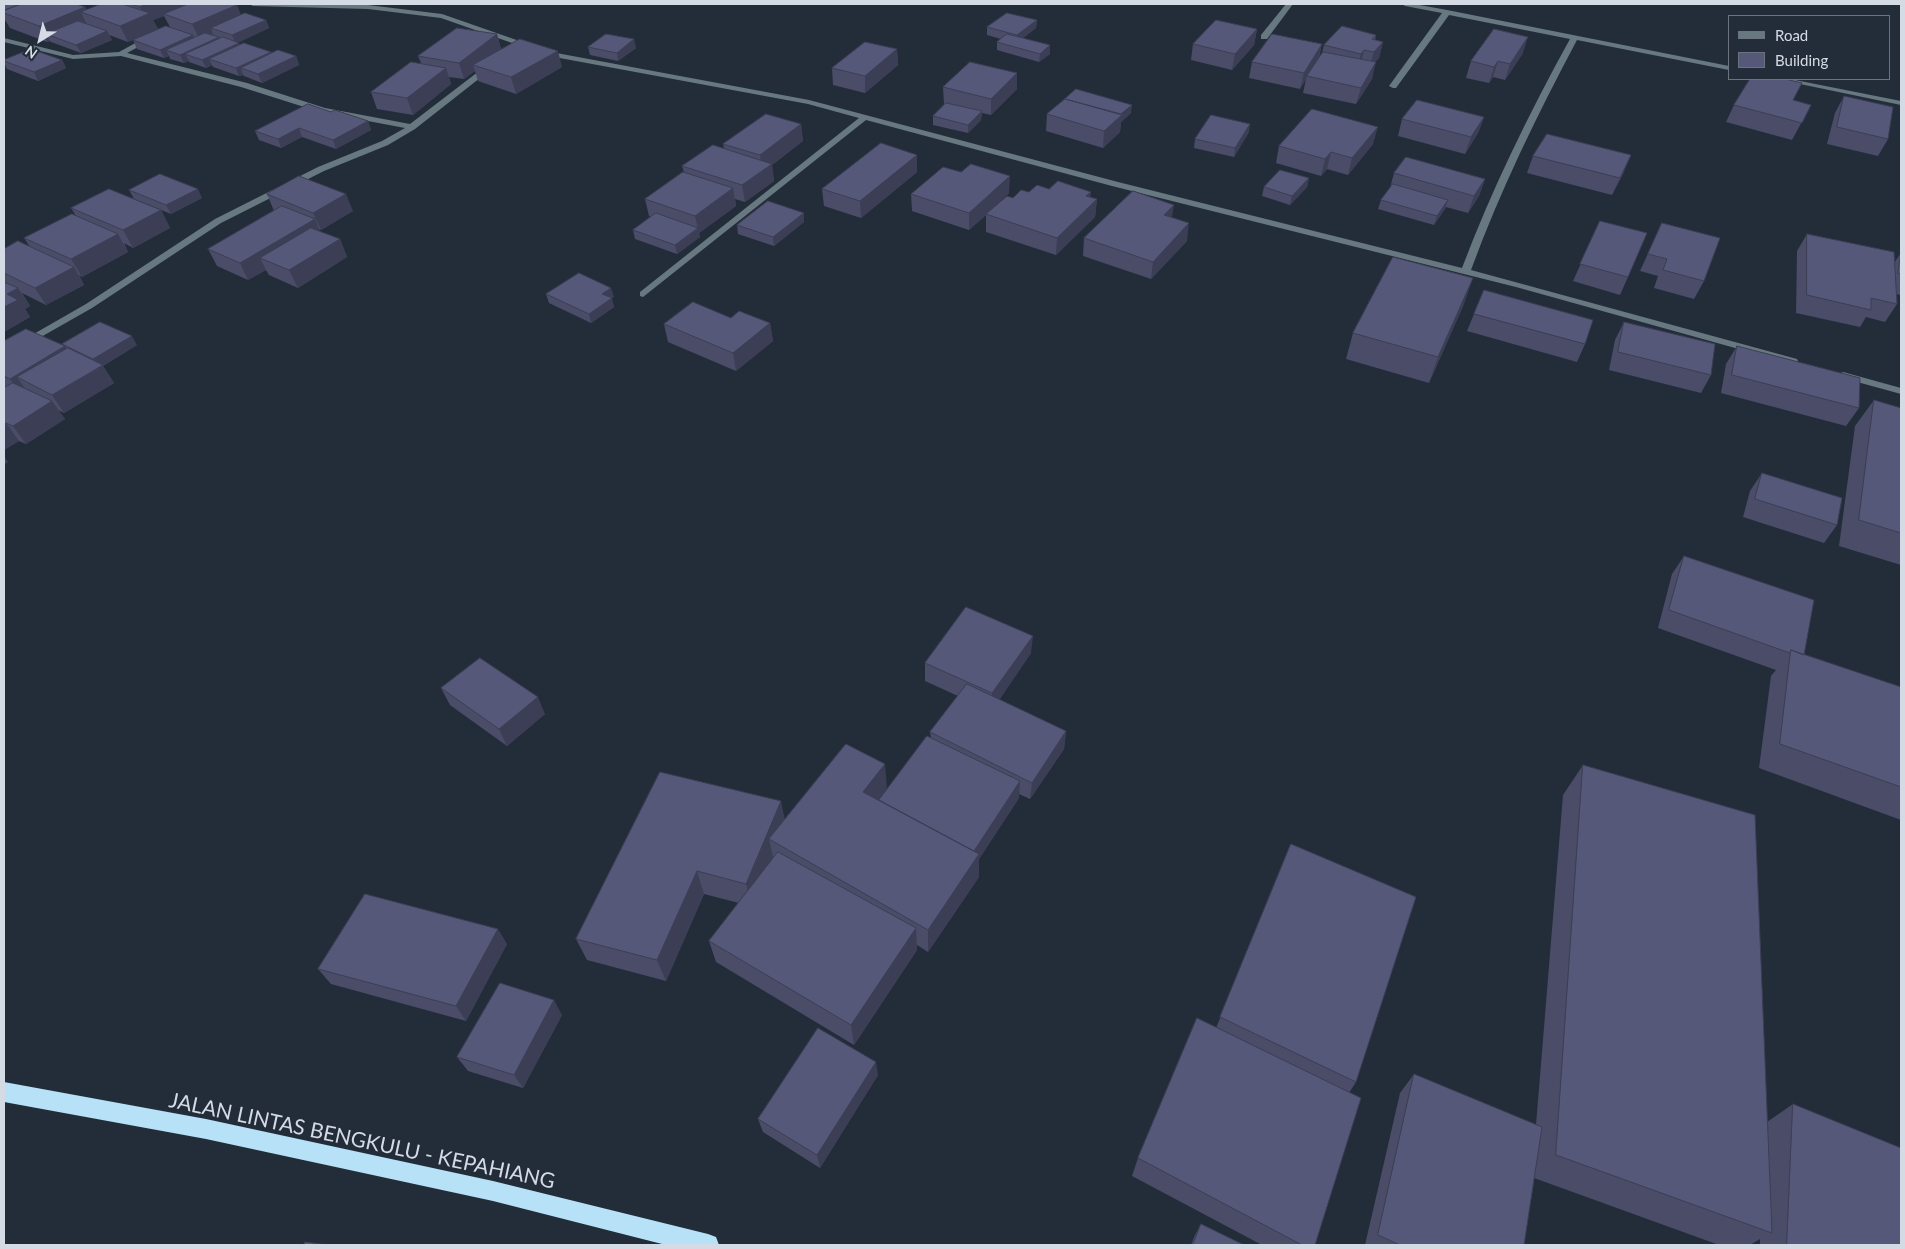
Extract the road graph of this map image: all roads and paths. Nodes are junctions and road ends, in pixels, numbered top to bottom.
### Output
1 (252, 4) edge
2 (1289, 4) edge
3 (1405, 4) edge
4 (1447, 12) junction
5 (156, 34) edge
6 (1264, 36) dead end
7 (1575, 37) junction
8 (4, 40) edge
9 (121, 54) junction
10 (500, 60) edge
11 (1728, 68) edge
12 (1785, 80) edge
13 (1393, 86) dead end
14 (1901, 103) edge
15 (865, 117) junction
16 (412, 127) junction
17 (1466, 271) junction
18 (642, 294) dead end
19 (4, 355) edge
20 (1806, 364) edge
21 (1834, 372) edge
22 (1901, 390) edge
23 (4, 1092) edge
24 (708, 1245) edge

1 - 15 street
2 - 6 street
3 - 4 street
4 - 7 street
4 - 13 street
5 - 9 street
7 - 11 street
7 - 17 street
8 - 9 street
9 - 16 street
10 - 16 street
12 - 14 street
15 - 17 street
15 - 18 street
16 - 19 street
17 - 20 street
21 - 22 street
23 - 24 highway, JALAN LINTAS BENGKULU - KEPAHIANG

